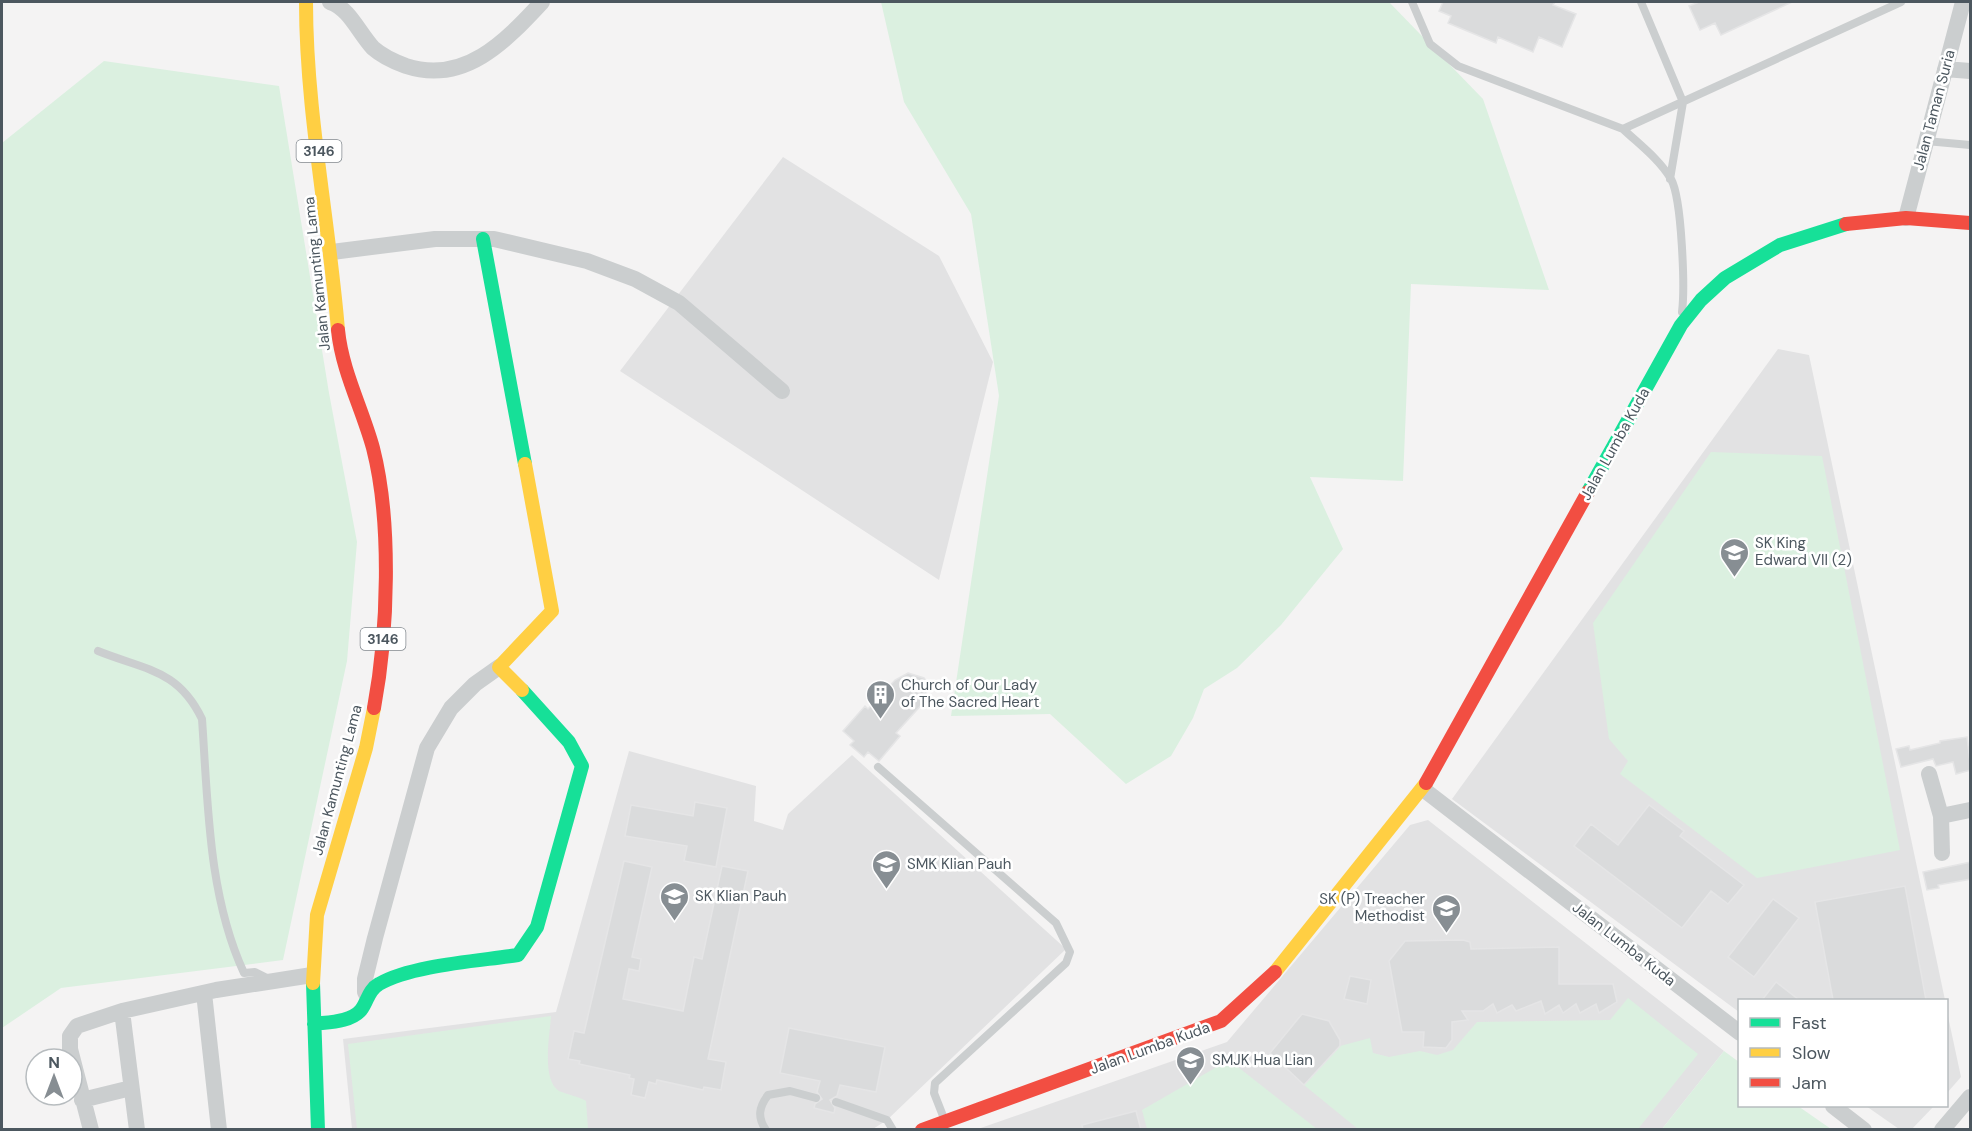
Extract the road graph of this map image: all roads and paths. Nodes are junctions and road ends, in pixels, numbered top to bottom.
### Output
1 (330, 2) edge
2 (542, 2) edge
3 (1412, 2) edge
4 (1641, 2) edge
5 (1901, 2) edge
6 (1963, 2) edge
7 (300, 3) edge
8 (1945, 69) junction
9 (1971, 71) edge
10 (1683, 102) junction
11 (1623, 129) junction
12 (1926, 141) junction
13 (1971, 145) edge
14 (1670, 179) junction
15 (1905, 218) junction
16 (1971, 223) edge
17 (483, 239) junction
18 (332, 252) junction
19 (1681, 325) junction
20 (782, 391) dead end
21 (98, 651) dead end
22 (499, 667) junction
23 (878, 767) dead end
24 (1929, 774) dead end
25 (1423, 789) junction
26 (1971, 810) edge
27 (1941, 816) junction
28 (1942, 853) dead end
29 (312, 975) junction
30 (274, 981) junction
31 (204, 993) junction
32 (367, 996) junction
33 (122, 1011) junction
34 (314, 1024) junction
35 (1738, 1031) edge
36 (70, 1047) edge
37 (132, 1088) junction
38 (1971, 1097) edge
39 (816, 1098) dead end
40 (84, 1100) edge
41 (836, 1102) dead end
42 (84, 1107) edge
43 (1834, 1107) edge
44 (945, 1121) junction
45 (91, 1130) edge
46 (137, 1130) edge
47 (219, 1130) edge
48 (318, 1130) edge
49 (766, 1130) edge
50 (892, 1130) edge
51 (922, 1130) edge
52 (1864, 1130) edge
53 (1942, 1130) edge

1 - 2 street
3 - 11 lane
4 - 10 lane
5 - 10 lane
6 - 8 street, Jalan Taman Suria
7 - 18 street, Jalan Kamunting Lama / 3146
8 - 9 street
8 - 12 street, Jalan Taman Suria
10 - 11 lane
10 - 14 lane
11 - 14 lane
12 - 13 lane
12 - 15 street, Jalan Taman Suria
14 - 19 lane
15 - 16 street, Jalan Lumba Kuda
15 - 19 street, Jalan Lumba Kuda
17 - 18 street
17 - 20 street
17 - 22 street
18 - 29 street, Jalan Kamunting Lama / 3146
19 - 25 street, Jalan Lumba Kuda
21 - 30 lane
22 - 32 street
22 - 32 street
23 - 44 lane
24 - 27 street
25 - 35 street, Jalan Lumba Kuda
25 - 44 street, Jalan Lumba Kuda
26 - 27 street
27 - 28 street
29 - 30 street
29 - 34 street, Jalan Kamunting Lama / 3146
30 - 31 street
31 - 33 street
31 - 47 street
32 - 34 street
33 - 36 street
33 - 37 street
34 - 48 street, Jalan Kamunting Lama / 3146
37 - 40 street
37 - 46 street
38 - 53 street
39 - 49 lane
41 - 50 lane
42 - 45 street
43 - 52 street
44 - 51 street, Jalan Lumba Kuda

